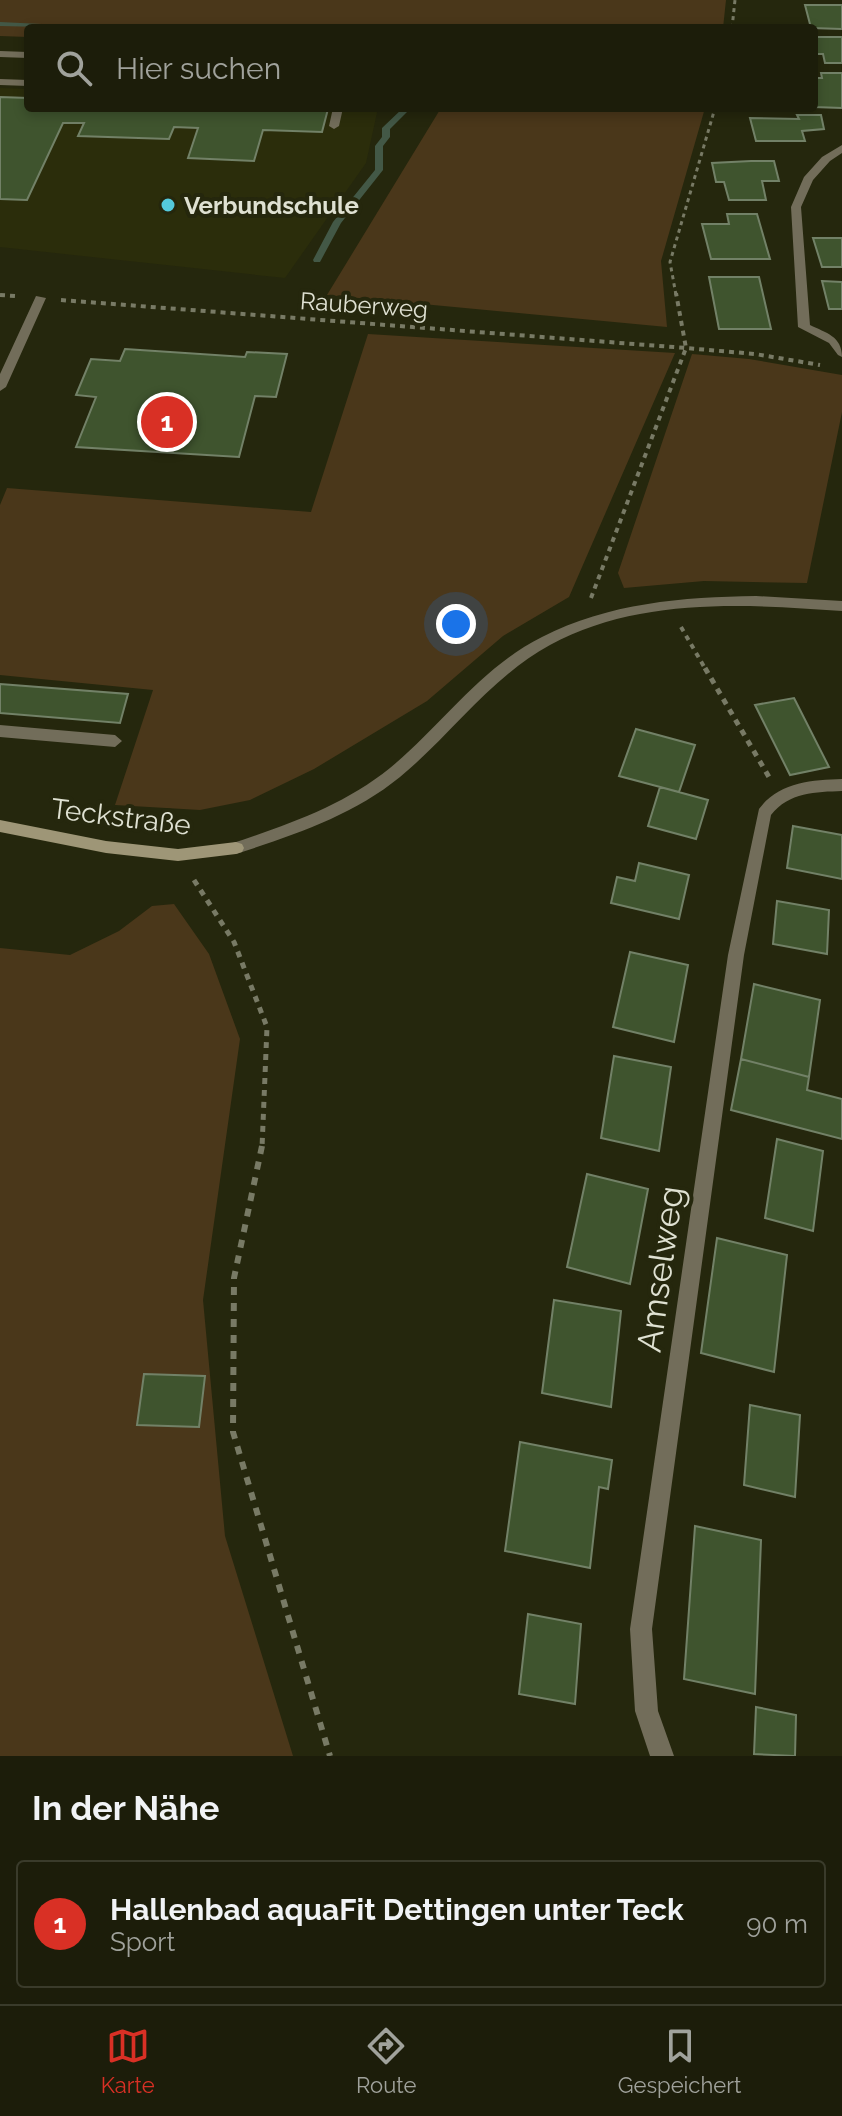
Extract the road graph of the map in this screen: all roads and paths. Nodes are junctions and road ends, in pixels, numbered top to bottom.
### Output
1 (735, 0) edge
2 (732, 24) edge
3 (0, 54) edge
4 (24, 55) edge
5 (0, 82) edge
6 (24, 83) edge
7 (337, 112) edge
8 (714, 112) edge
9 (334, 126) dead end
10 (842, 148) edge
11 (40, 298) joint
12 (686, 348) junction
13 (842, 353) edge
14 (827, 366) dead end
15 (0, 387) edge
16 (667, 603) junction
17 (842, 606) edge
18 (592, 622) junction
19 (0, 731) edge
20 (115, 741) dead end
21 (842, 785) edge
22 (779, 795) junction
23 (0, 826) edge
24 (178, 855) junction
25 (330, 1756) edge
26 (662, 1756) edge

1 - 2 path
3 - 4 street
5 - 6 street
7 - 9 street
8 - 12 path
10 - 13 street
11 - 12 path, Rauberweg
11 - 15 street
12 - 14 path, Rauberweg
12 - 18 path
16 - 17 street
16 - 18 street
16 - 22 path
18 - 24 street, Teckstraße
19 - 20 street
21 - 22 street
22 - 26 street, Amselweg
23 - 24 street, Teckstraße
24 - 25 path

